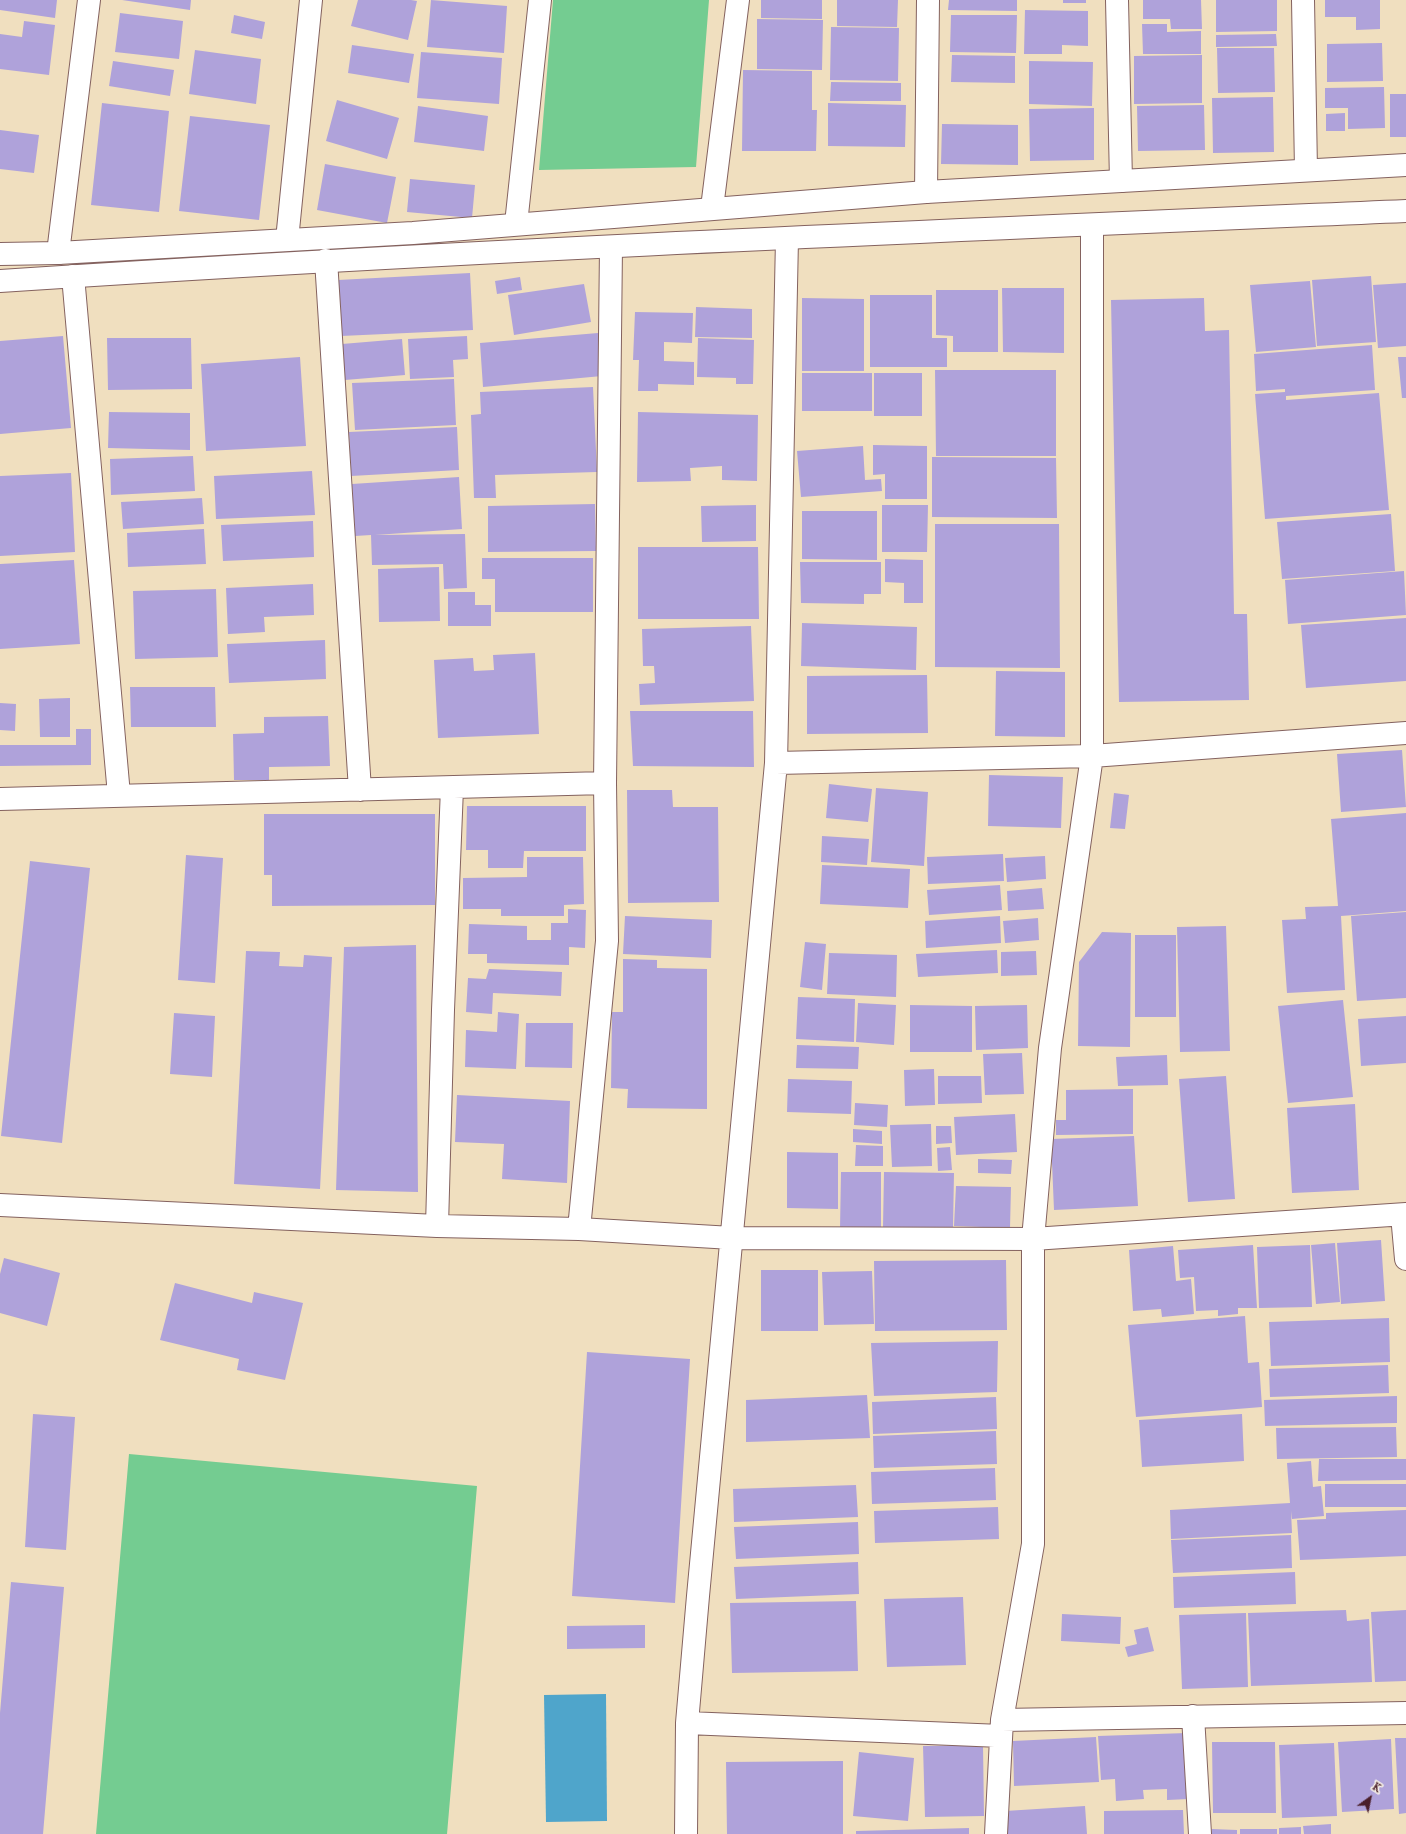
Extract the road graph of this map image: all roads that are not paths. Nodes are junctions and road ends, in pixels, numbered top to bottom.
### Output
1 (89, 0) edge
2 (311, 0) edge
3 (540, 0) edge
4 (738, 0) edge
5 (928, 0) edge
6 (1117, 0) edge
7 (1304, 0) edge
8 (1406, 165) edge
9 (1306, 170) junction
10 (1121, 181) junction
11 (926, 192) junction
12 (712, 208) junction
13 (1406, 211) edge
14 (516, 224) junction
15 (1092, 225) junction
16 (787, 239) junction
17 (287, 240) junction
18 (611, 247) junction
19 (58, 253) junction
20 (0, 254) edge
21 (326, 260) junction
22 (73, 276) junction
23 (0, 281) edge
24 (1406, 733) edge
25 (1092, 756) junction
26 (776, 763) junction
27 (605, 783) junction
28 (452, 788) junction
29 (360, 790) junction
30 (119, 795) junction
31 (0, 799) edge
32 (0, 1205) edge
33 (1404, 1214) edge
34 (437, 1226) junction
35 (579, 1229) junction
36 (732, 1238) junction
37 (1033, 1239) junction
38 (1406, 1259) edge
39 (1406, 1713) edge
40 (1193, 1716) junction
41 (687, 1723) junction
42 (1001, 1728) junction
43 (686, 1834) edge
44 (996, 1834) edge
45 (1200, 1834) edge

1 - 19 street
2 - 17 street
3 - 14 street
4 - 12 street
5 - 11 street
6 - 10 street
7 - 9 street
8 - 9 street
9 - 10 street
10 - 11 street
11 - 12 street
12 - 14 street
13 - 15 street
14 - 17 street
15 - 16 street
15 - 25 street
16 - 18 street
16 - 26 street
17 - 19 street
18 - 21 street
18 - 27 street
19 - 20 street
21 - 22 street
21 - 29 street
22 - 23 street
22 - 30 street
24 - 25 street
25 - 26 street
25 - 37 street
26 - 36 street
27 - 28 street
27 - 35 street
28 - 29 street
28 - 34 street
29 - 30 street
30 - 31 street
32 - 34 street
33 - 37 street
33 - 38 street
34 - 35 street
35 - 36 street
36 - 37 street
36 - 41 street
37 - 42 street
39 - 40 street
40 - 42 street
40 - 45 street
41 - 42 street
41 - 43 street
42 - 44 street

